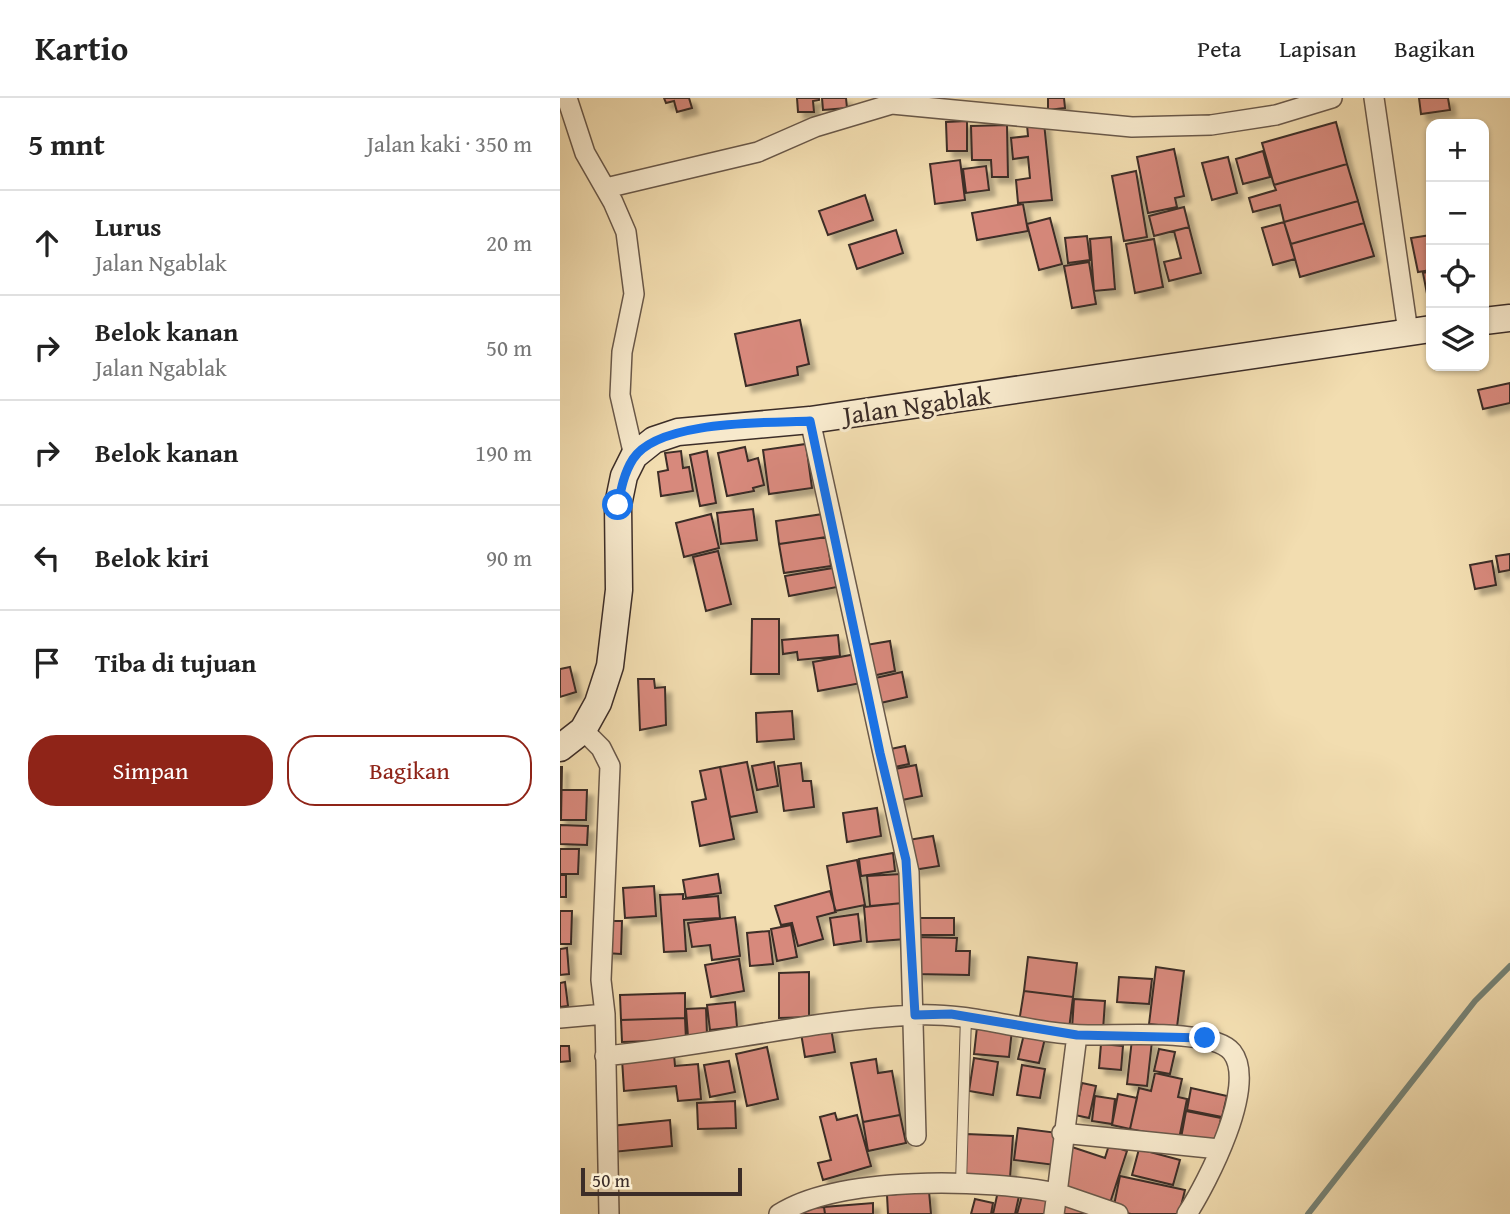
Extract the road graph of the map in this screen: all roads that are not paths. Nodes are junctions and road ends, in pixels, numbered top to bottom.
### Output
1 (567, 98) edge
2 (1332, 98) edge
3 (1374, 98) edge
4 (606, 188) junction
5 (1510, 318) edge
6 (1489, 320) edge
7 (1420, 331) edge
8 (810, 421) junction
9 (634, 456) junction
10 (583, 730) junction
11 (560, 748) edge
12 (605, 1014) junction
13 (915, 1015) junction
14 (966, 1016) junction
15 (560, 1018) edge
16 (1077, 1035) junction
17 (605, 1056) junction
18 (1062, 1133) junction
19 (916, 1136) dead end
20 (1219, 1149) junction
21 (961, 1184) junction
22 (1056, 1193) junction
23 (609, 1214) edge
24 (779, 1214) edge
25 (1054, 1214) edge
26 (1118, 1214) edge
27 (1187, 1214) edge

1 - 4 street
2 - 4 street
3 - 7 street
4 - 9 street
5 - 6 street
7 - 8 street, Jalan Ngablak
8 - 9 street, Jalan Ngablak
8 - 13 street
9 - 10 street
10 - 11 street
10 - 12 street
12 - 15 street
12 - 17 street
13 - 14 street
13 - 17 street
13 - 19 street
14 - 16 street
14 - 21 lane
16 - 18 street
16 - 20 street
17 - 23 street
18 - 20 street
18 - 22 street
20 - 27 street
21 - 22 street
21 - 24 street
22 - 25 street
22 - 26 street

